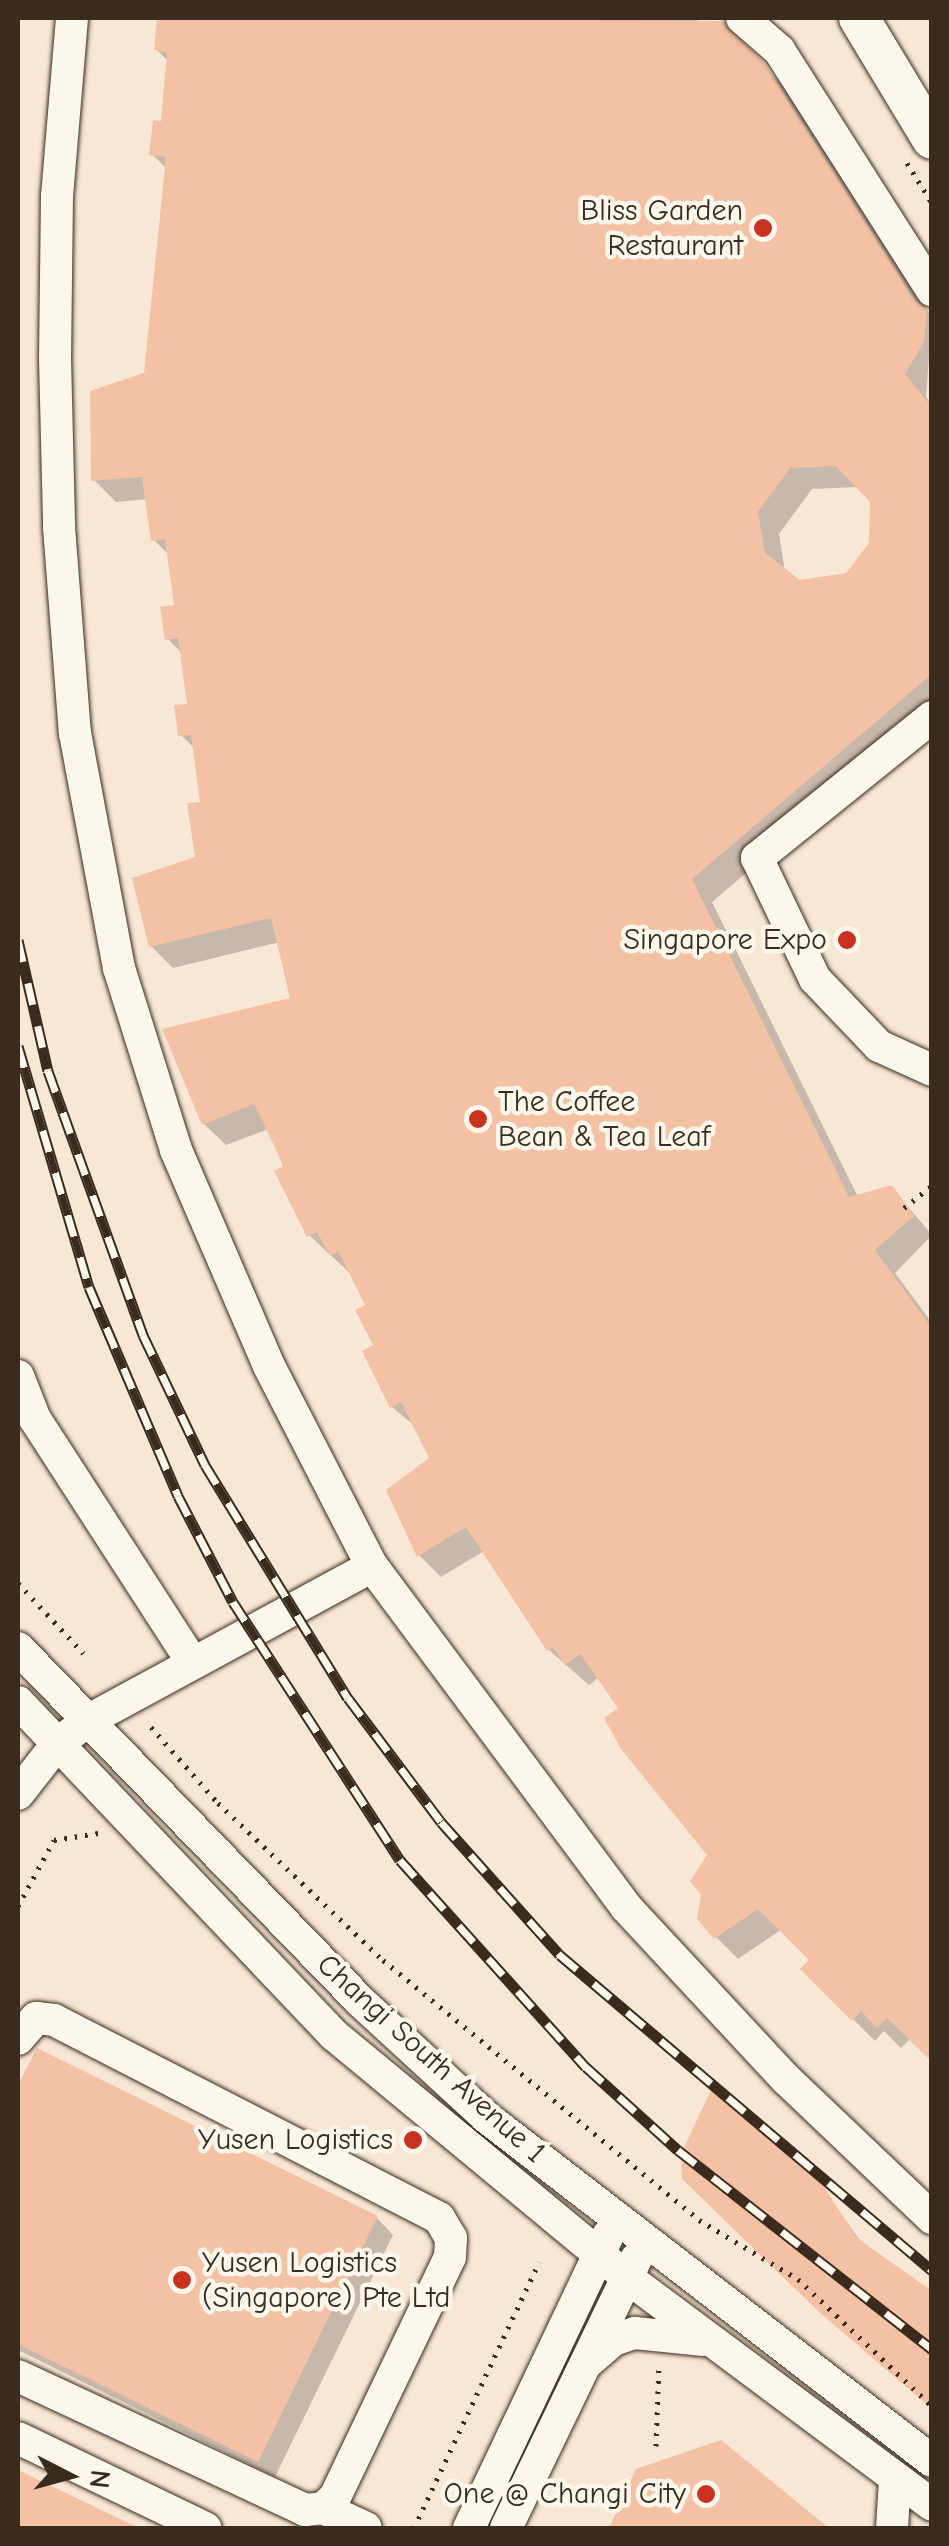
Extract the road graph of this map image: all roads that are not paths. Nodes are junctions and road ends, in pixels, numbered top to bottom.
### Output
1 (72, 18) edge
2 (742, 18) edge
3 (859, 18) edge
4 (932, 139) edge
5 (932, 290) edge
6 (932, 717) edge
7 (932, 1070) edge
8 (18, 1376) edge
9 (367, 1557) junction
10 (18, 1648) edge
11 (192, 1662) junction
12 (18, 1702) edge
13 (88, 1721) junction
14 (57, 1744) junction
15 (18, 1794) edge
16 (18, 2038) edge
17 (932, 2218) edge
18 (619, 2219) junction
19 (646, 2243) junction
20 (595, 2252) junction
21 (625, 2276) junction
22 (713, 2342) junction
23 (578, 2372) junction
24 (18, 2376) edge
25 (18, 2438) edge
26 (932, 2461) edge
27 (896, 2480) junction
28 (932, 2506) edge
29 (323, 2508) junction
30 (205, 2528) edge
31 (366, 2528) edge
32 (470, 2528) edge
33 (506, 2528) edge
34 (892, 2528) edge

1 - 9 street
2 - 5 street
3 - 4 main road
6 - 7 street
8 - 11 street
9 - 11 street
9 - 17 street
10 - 13 street, Changi South Avenue 1
11 - 13 street
12 - 14 street, Changi South Avenue 1
13 - 14 street
13 - 18 street, Changi South Avenue 1
14 - 15 street
14 - 20 street, Changi South Avenue 1
16 - 29 street
18 - 19 street, Changi South Avenue 1
18 - 20 street
19 - 21 street
19 - 26 street, Changi South Avenue 1
20 - 21 street, Changi South Avenue 1
20 - 32 street
21 - 22 street, Changi South Avenue 1
21 - 23 street
22 - 23 street
22 - 27 street, Changi South Avenue 1
23 - 33 street
24 - 29 street
25 - 30 street
27 - 28 street, Changi South Avenue 1
27 - 34 street
29 - 31 street

